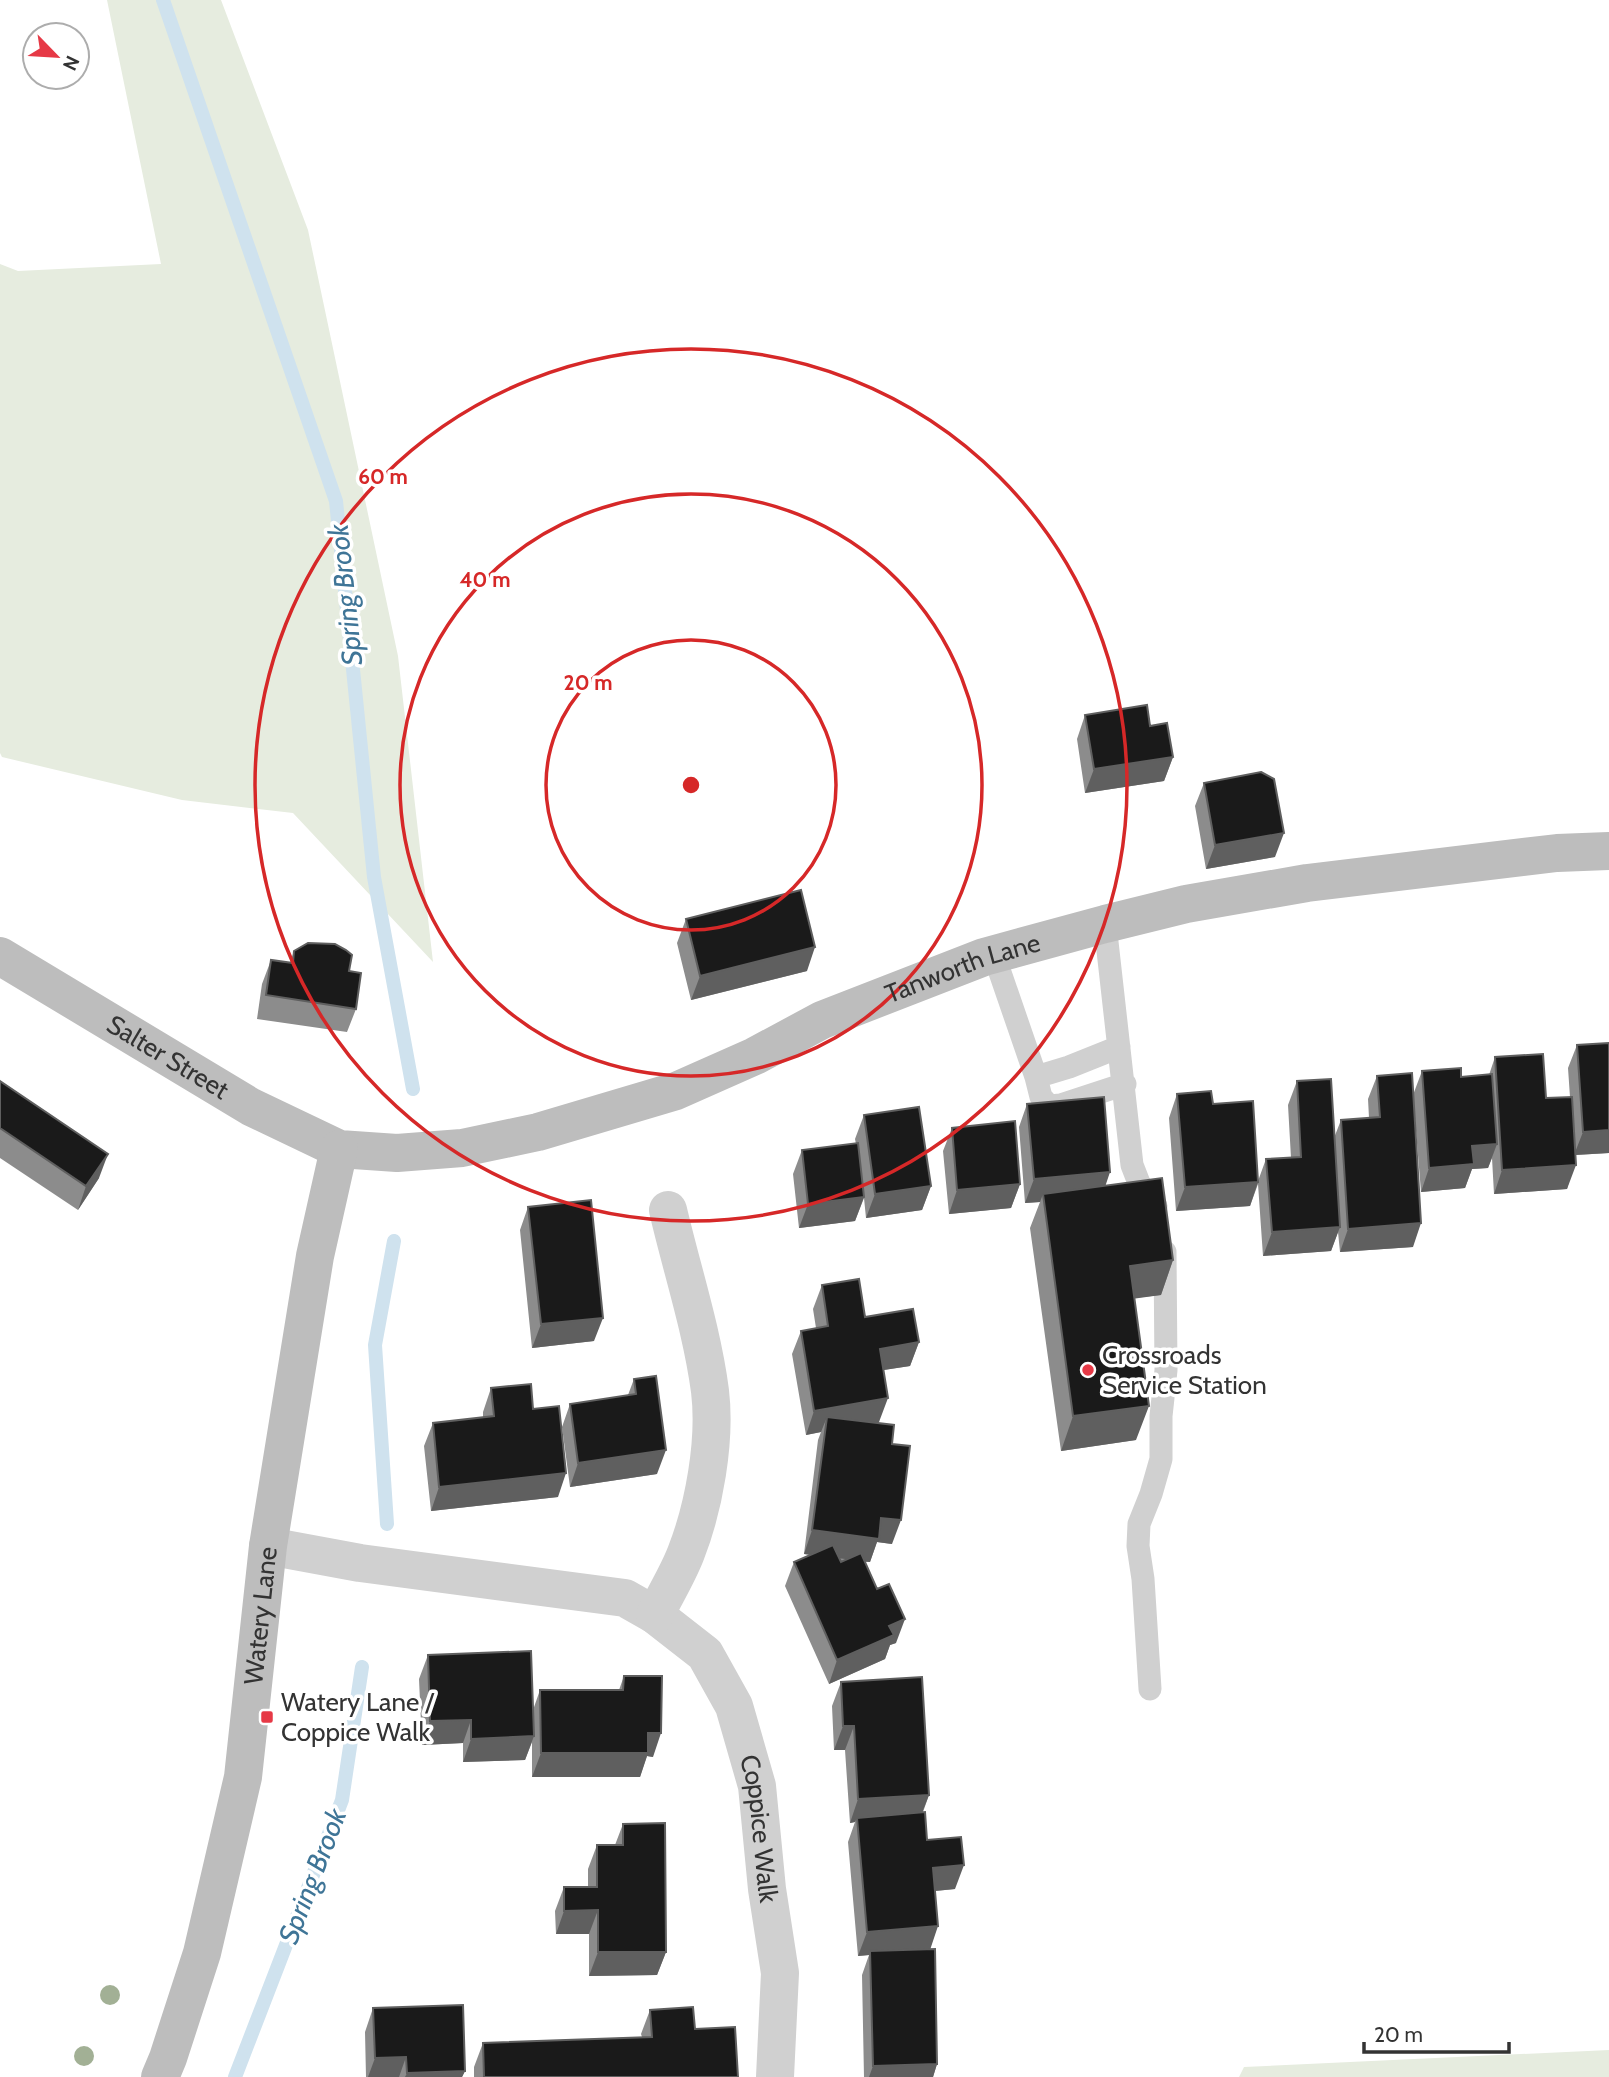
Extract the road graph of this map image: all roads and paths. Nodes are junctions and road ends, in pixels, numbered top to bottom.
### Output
1 (1609, 851) edge
2 (1105, 924) junction
3 (994, 955) junction
4 (0, 957) edge
5 (1119, 1047) junction
6 (1036, 1077) junction
7 (1125, 1084) junction
8 (339, 1149) junction
9 (668, 1210) dead end
10 (268, 1546) junction
11 (655, 1615) junction
12 (1150, 1689) dead end
13 (160, 2077) edge
14 (775, 2077) edge

1 - 2 main road, Tanworth Lane
2 - 3 main road, Tanworth Lane
2 - 5 lane
3 - 6 lane
3 - 8 main road, Tanworth Lane
4 - 8 main road, Salter Street
5 - 6 lane
5 - 7 lane
6 - 7 lane
7 - 12 lane
8 - 10 main road, Watery Lane
9 - 11 street
10 - 11 street, Coppice Walk
10 - 13 main road, Watery Lane
11 - 14 street, Coppice Walk

